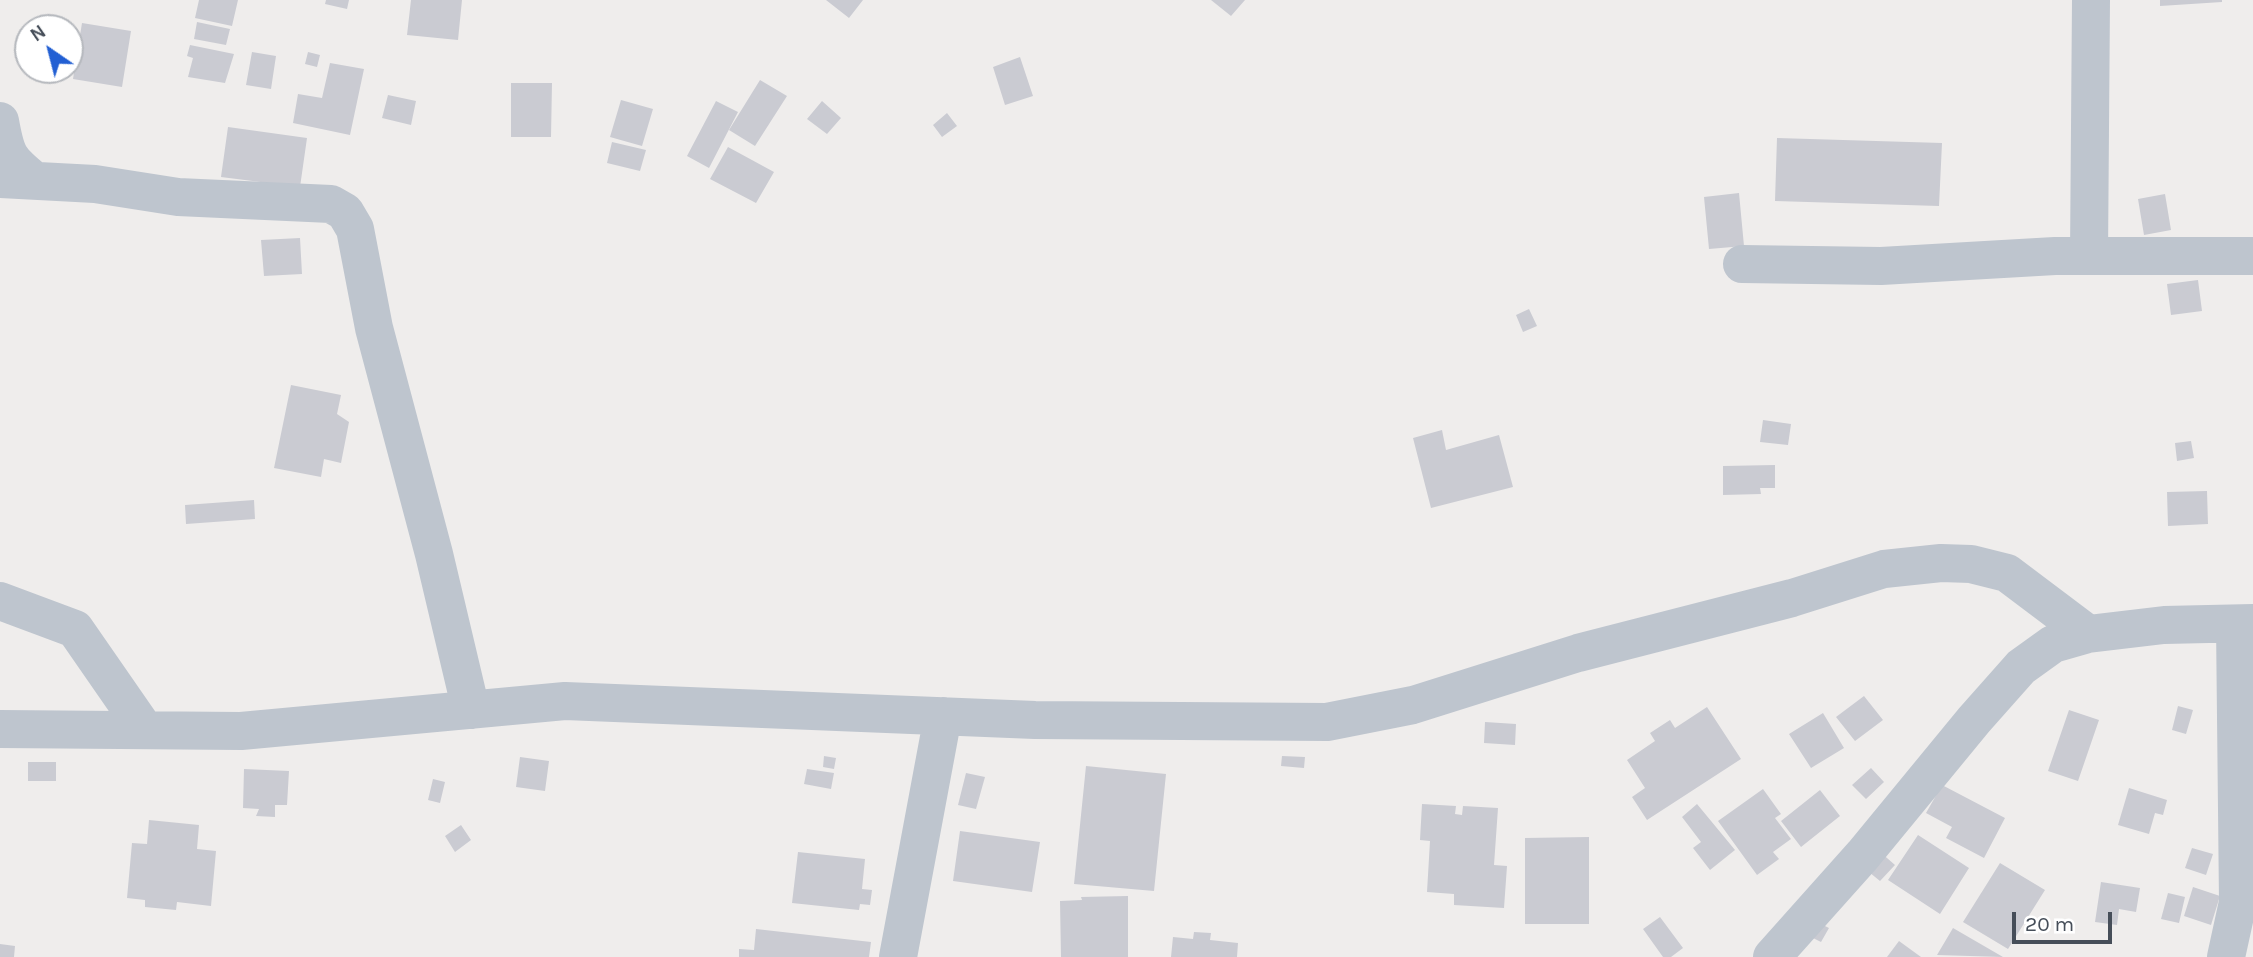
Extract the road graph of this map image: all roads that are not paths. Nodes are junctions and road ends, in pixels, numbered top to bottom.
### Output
1 (2091, 0) edge
2 (0, 121) edge
3 (17, 180) edge
4 (2089, 256) junction
5 (2253, 256) edge
6 (1742, 264) dead end
7 (0, 601) edge
8 (2244, 624) edge
9 (2088, 634) junction
10 (471, 710) junction
11 (943, 716) junction
12 (0, 729) edge
13 (145, 730) junction
14 (2245, 795) edge
15 (898, 957) edge
16 (1772, 957) edge
17 (2226, 957) edge

1 - 4 street
2 - 3 street
3 - 10 street
4 - 5 street
4 - 6 street
7 - 13 street
8 - 9 street
8 - 14 street
9 - 11 street
9 - 16 street
10 - 11 street
10 - 13 street
11 - 15 street
12 - 13 street
14 - 17 street

